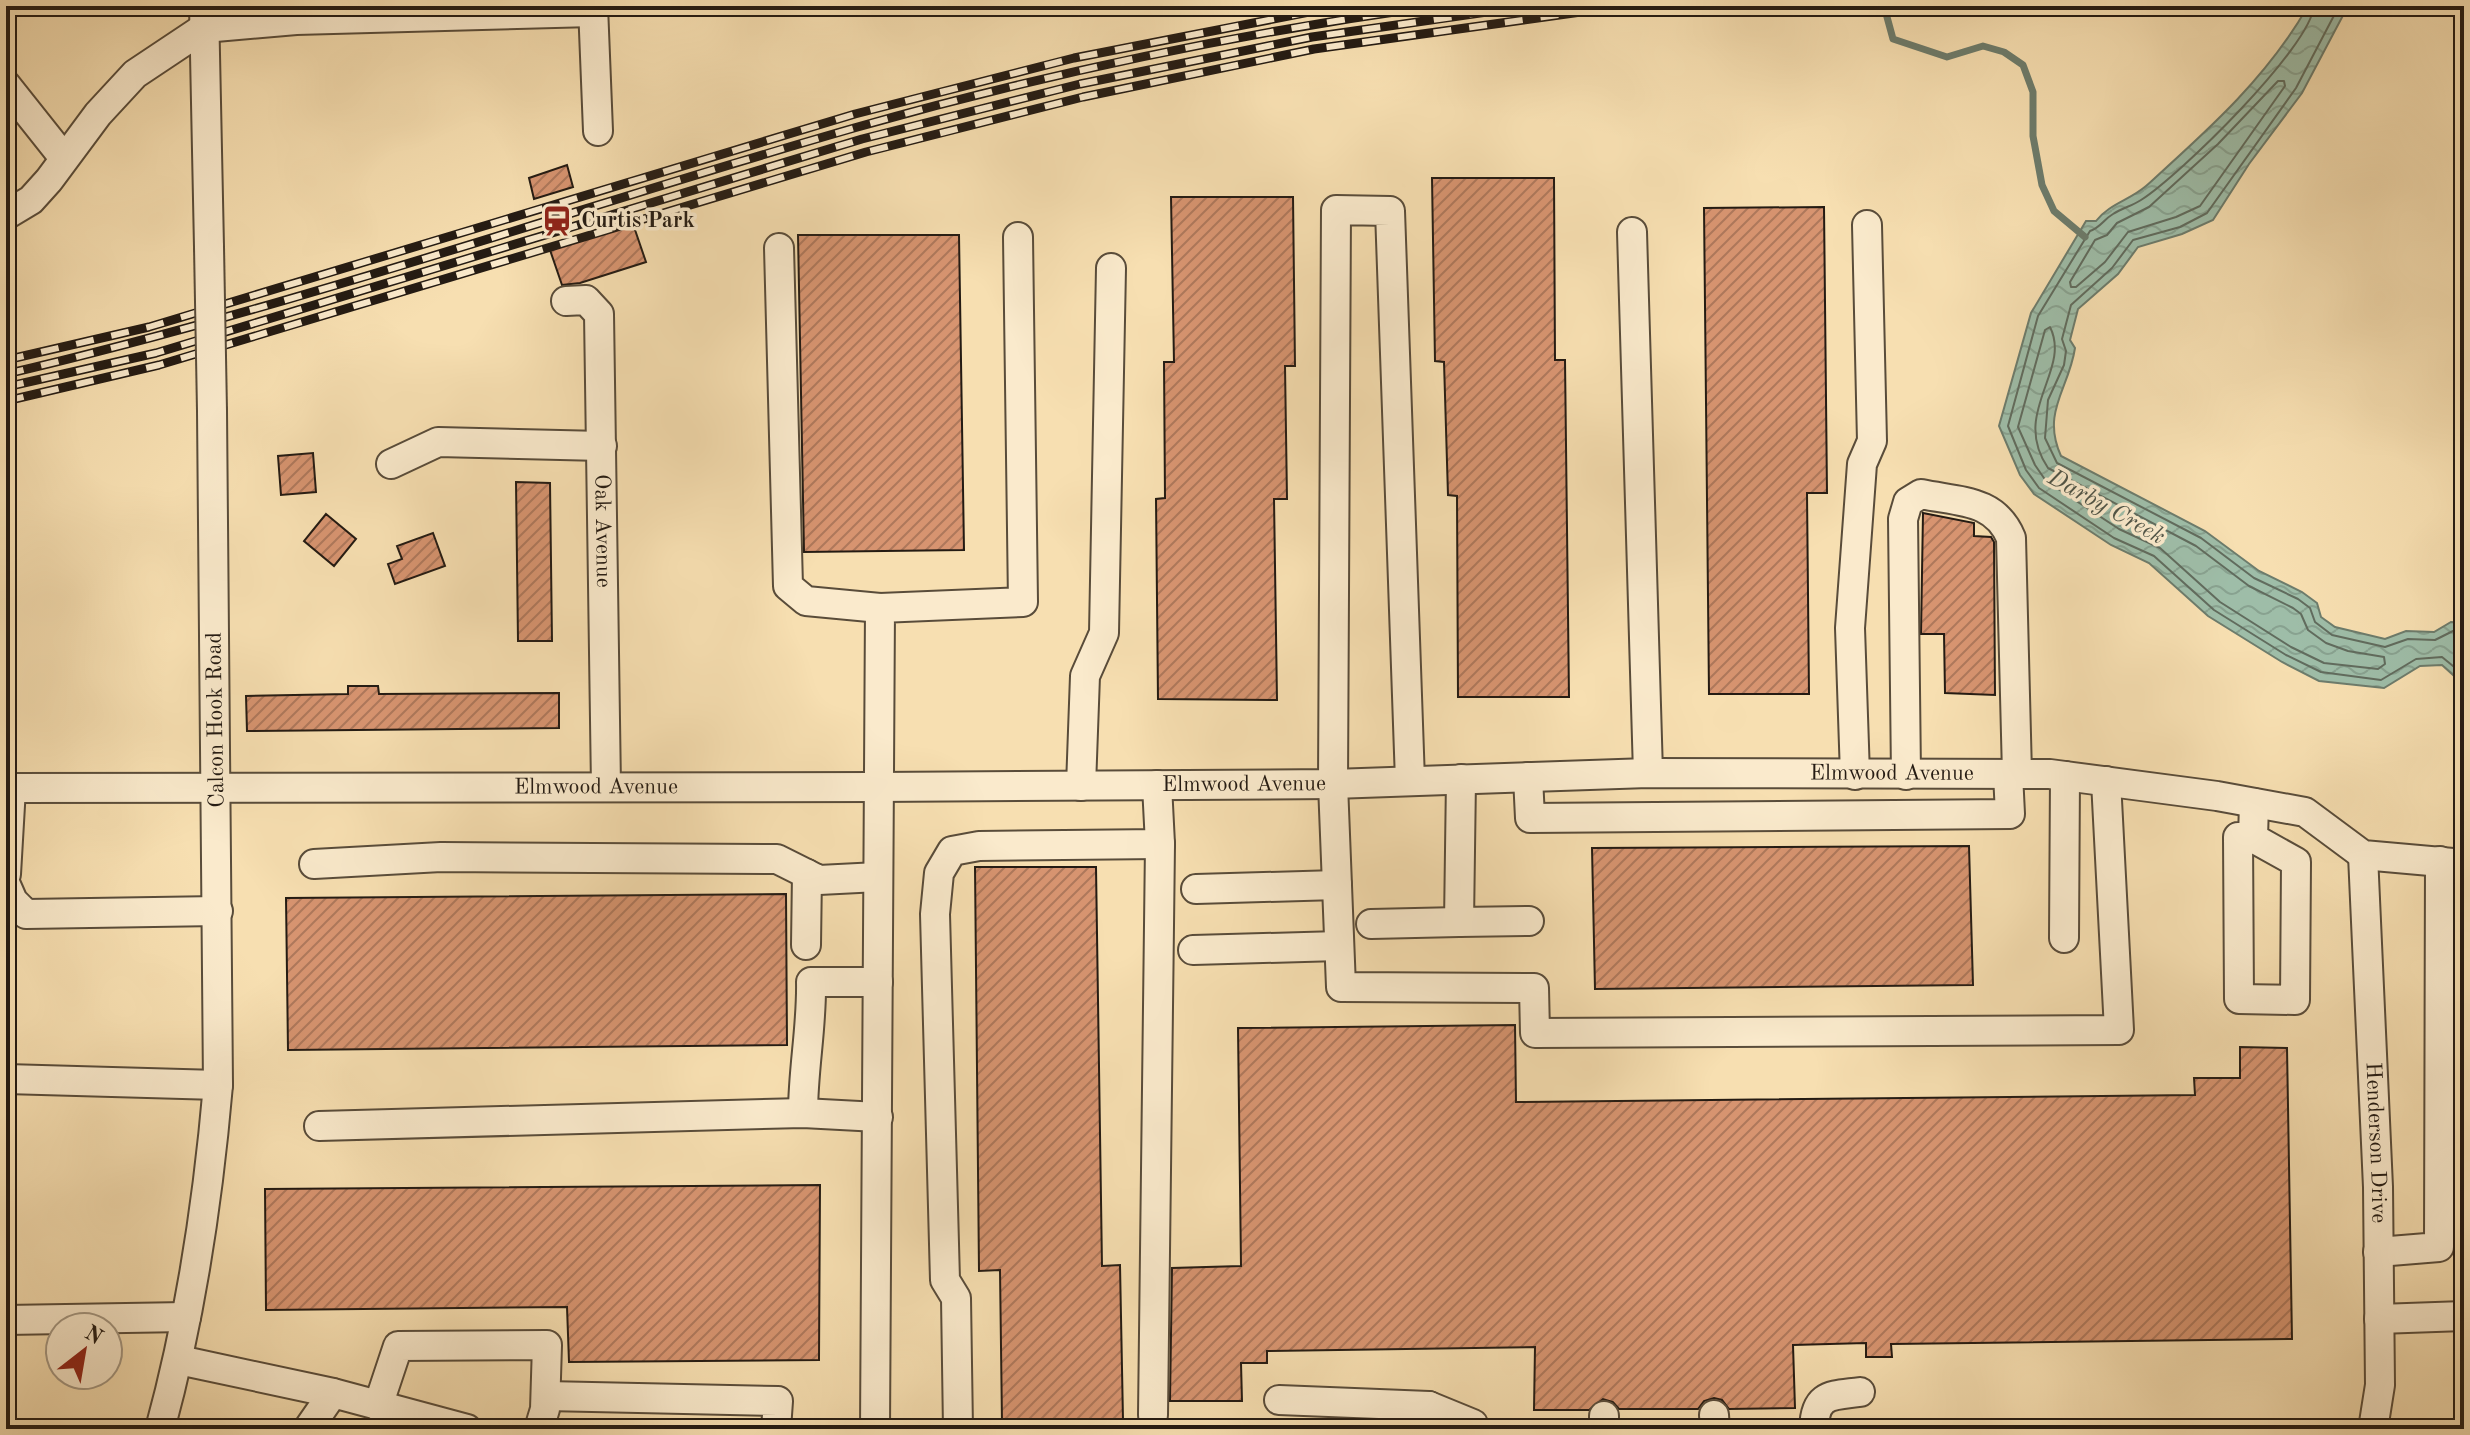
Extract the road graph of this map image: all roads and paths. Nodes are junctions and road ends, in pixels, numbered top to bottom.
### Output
1 (593, 9) edge
2 (296, 13) edge
3 (204, 17) edge
4 (6, 85) edge
5 (598, 131) dead end
6 (64, 158) junction
7 (6, 215) edge
8 (1867, 225) dead end
9 (1632, 232) dead end
10 (1018, 237) dead end
11 (779, 248) dead end
12 (1111, 268) dead end
13 (566, 301) dead end
14 (602, 446) junction
15 (391, 464) dead end
16 (880, 608) junction
17 (1648, 773) junction
18 (1781, 774) junction
19 (2013, 774) junction
20 (1855, 775) junction
21 (1906, 775) junction
22 (2065, 776) junction
23 (1528, 777) junction
24 (1461, 779) junction
25 (1410, 781) junction
26 (2106, 781) junction
27 (1333, 784) junction
28 (1157, 785) junction
29 (1081, 786) junction
30 (217, 787) junction
31 (606, 787) junction
32 (877, 787) junction
33 (9, 788) edge
34 (2254, 803) junction
35 (1782, 816) junction
36 (2253, 838) junction
37 (1160, 844) junction
38 (2363, 855) junction
39 (2452, 862) edge
40 (314, 864) dead end
41 (6, 874) edge
42 (807, 874) junction
43 (878, 877) junction
44 (6, 885) edge
45 (1337, 885) junction
46 (1196, 889) dead end
47 (218, 911) junction
48 (1529, 921) dead end
49 (1459, 922) junction
50 (1371, 924) dead end
51 (2064, 938) dead end
52 (806, 945) dead end
53 (1339, 946) junction
54 (1193, 950) dead end
55 (878, 982) junction
56 (6, 1079) edge
57 (218, 1085) junction
58 (803, 1113) junction
59 (878, 1117) junction
60 (319, 1126) dead end
61 (2378, 1252) junction
62 (2464, 1316) edge
63 (186, 1317) junction
64 (2379, 1319) junction
65 (6, 1320) edge
66 (179, 1360) junction
67 (1860, 1392) dead end
68 (333, 1393) junction
69 (546, 1396) junction
70 (1279, 1400) dead end
71 (378, 1406) junction
72 (1153, 1415) dead end
73 (1428, 1418) edge
74 (160, 1429) edge
75 (308, 1429) edge
76 (467, 1429) edge
77 (539, 1429) edge
78 (776, 1429) edge
79 (875, 1429) edge
80 (958, 1429) edge
81 (1473, 1429) edge
82 (1814, 1429) edge
83 (2373, 1429) edge

1 - 2 street
1 - 5 street
2 - 3 street
3 - 6 street
3 - 30 street, Calcon Hook Road, bridge
4 - 6 street
6 - 7 street
8 - 20 street
9 - 17 street
10 - 16 street
11 - 16 street
12 - 29 street
13 - 14 street, Oak Avenue
14 - 15 street
14 - 31 street, Oak Avenue
16 - 32 street
17 - 18 street, Elmwood Avenue
17 - 23 street, Elmwood Avenue
18 - 20 street, Elmwood Avenue
18 - 35 street
19 - 21 street, Elmwood Avenue
19 - 21 street
19 - 22 street, Elmwood Avenue
19 - 35 street
20 - 21 street, Elmwood Avenue
22 - 26 street, Elmwood Avenue
22 - 51 street
23 - 24 street, Elmwood Avenue
23 - 35 street
24 - 25 street, Elmwood Avenue
24 - 49 street
25 - 27 street, Elmwood Avenue
25 - 27 street
26 - 34 street, Elmwood Avenue
26 - 53 street
27 - 28 street, Elmwood Avenue
27 - 45 street
28 - 29 street, Elmwood Avenue
28 - 37 street
29 - 32 street, Elmwood Avenue
30 - 31 street, Elmwood Avenue
30 - 33 street, Elmwood Avenue
30 - 47 street, Calcon Hook Road
31 - 32 street, Elmwood Avenue
32 - 43 street
33 - 41 street
34 - 36 street
34 - 38 street, Elmwood Avenue
36 - 36 street
37 - 72 street
37 - 80 street
38 - 39 street
38 - 61 street, Henderson Drive
39 - 61 street
40 - 42 street
42 - 43 street
42 - 52 street
43 - 55 street
44 - 47 street
45 - 46 street
45 - 53 street
47 - 57 street, Calcon Hook Road
48 - 49 street
49 - 50 street
53 - 54 street
55 - 58 street
55 - 59 street
56 - 57 street
57 - 63 street, Calcon Hook Road
58 - 59 street
58 - 60 street
59 - 79 street
61 - 64 street, Henderson Drive
62 - 64 street
63 - 65 street
63 - 66 street, Calcon Hook Road
64 - 83 street, Henderson Drive
66 - 68 street
66 - 74 street, Calcon Hook Road
67 - 82 street
68 - 71 street
68 - 75 street
69 - 71 street
69 - 77 street
69 - 78 street
70 - 73 street
71 - 76 street
73 - 81 street

